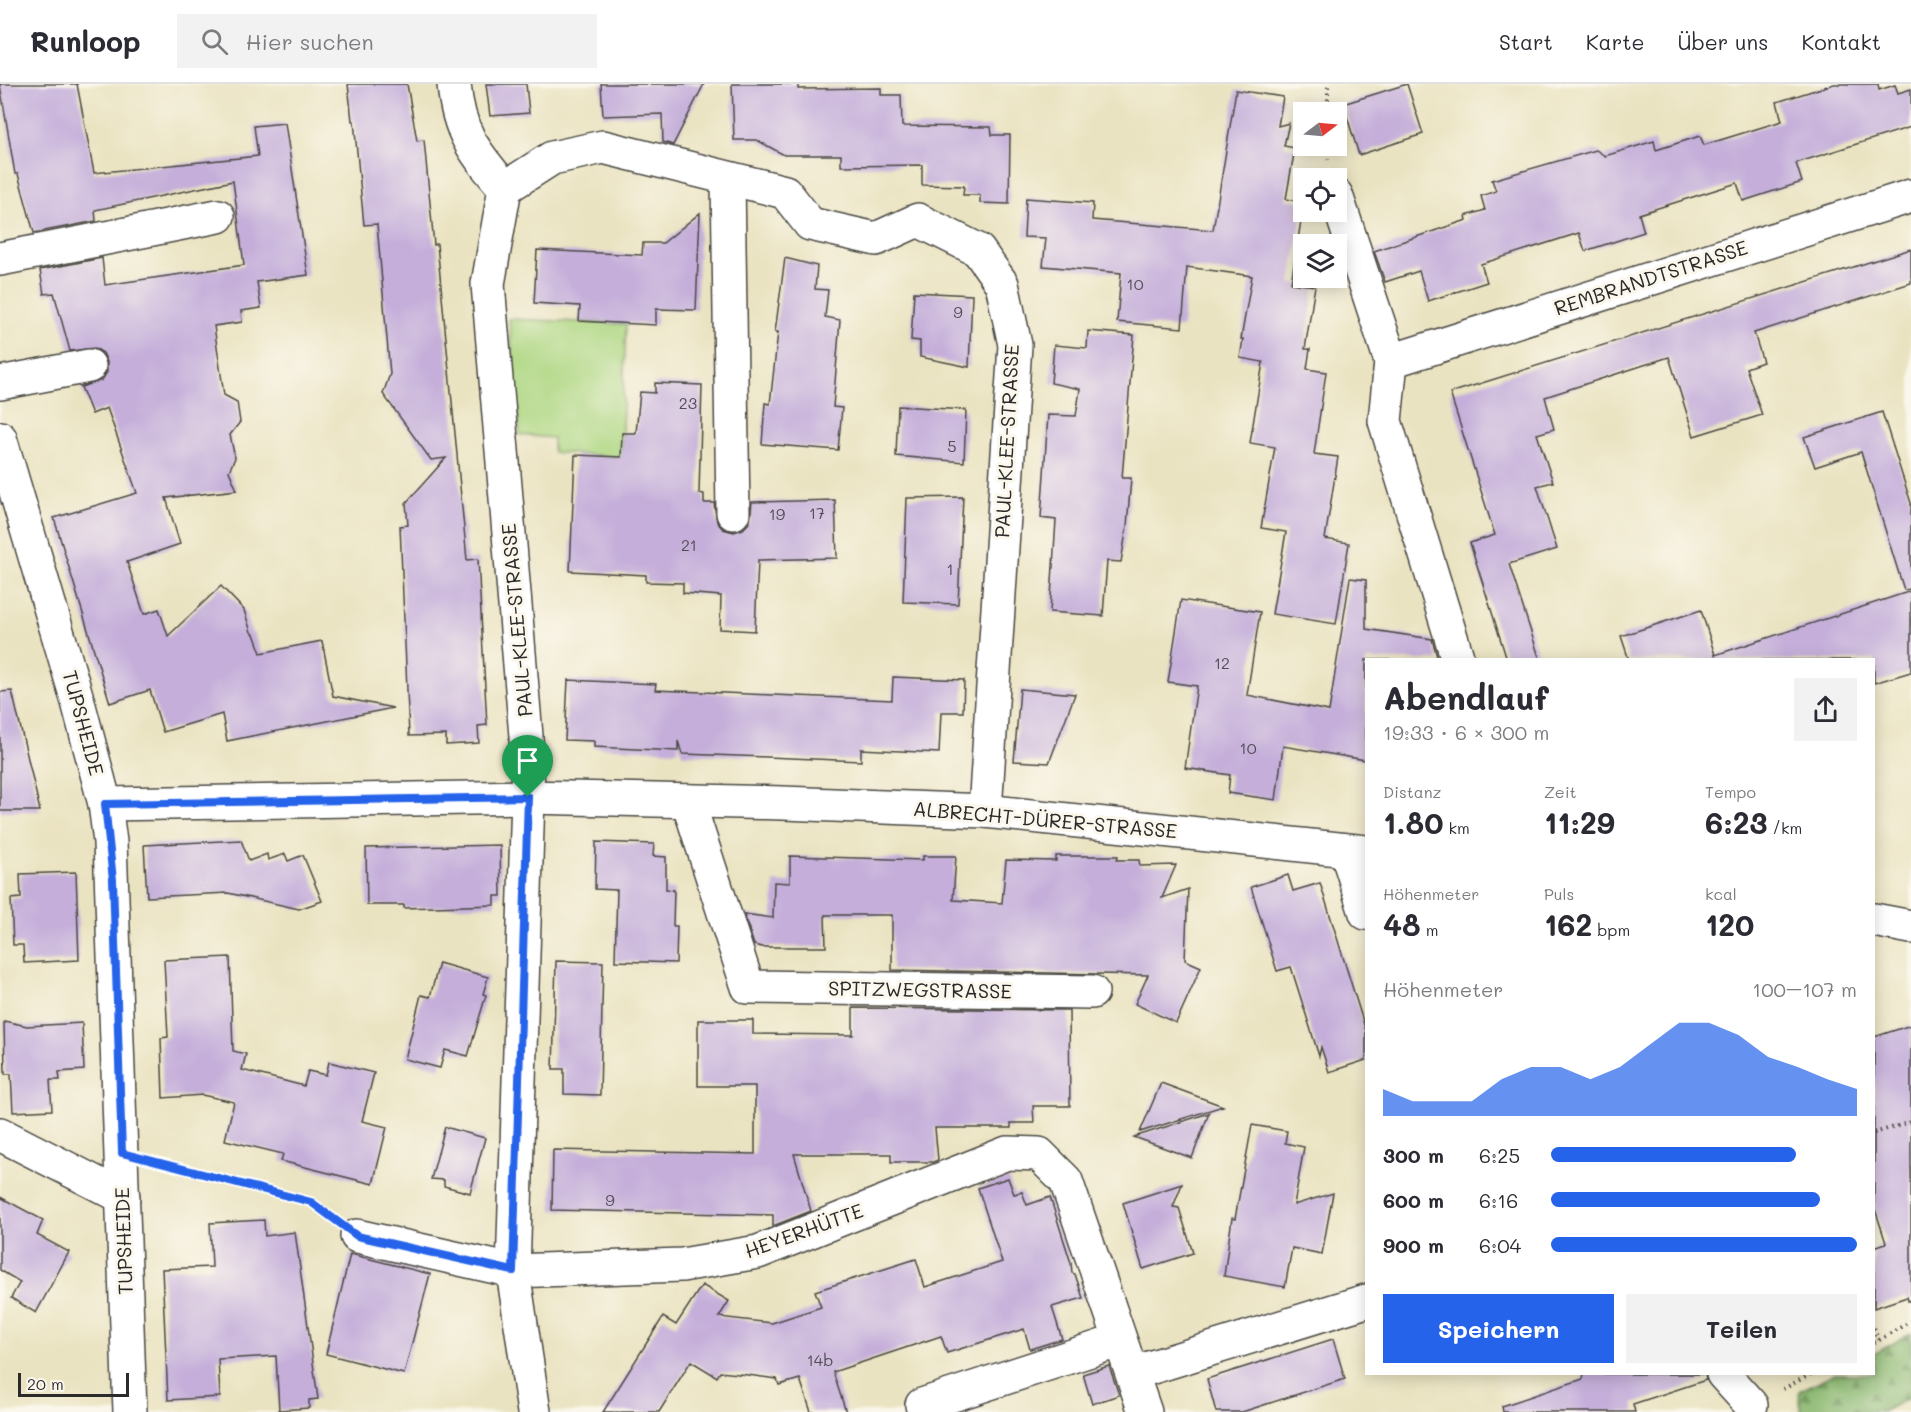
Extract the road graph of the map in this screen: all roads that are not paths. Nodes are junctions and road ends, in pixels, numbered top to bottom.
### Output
1 (454, 84) edge
2 (728, 179) junction
3 (505, 188) junction
4 (1911, 196) edge
5 (218, 216) dead end
6 (1346, 222) edge
7 (0, 259) edge
8 (1391, 361) junction
9 (89, 366) dead end
10 (0, 383) edge
11 (0, 438) edge
12 (733, 513) dead end
13 (1457, 658) edge
14 (528, 797) junction
15 (688, 801) junction
16 (105, 804) junction
17 (985, 811) junction
18 (1356, 851) edge
19 (1365, 907) edge
20 (1875, 920) edge
21 (1911, 927) edge
22 (1092, 992) dead end
23 (0, 1134) edge
24 (123, 1197) junction
25 (357, 1236) road end
26 (513, 1271) junction
27 (1365, 1301) edge
28 (1118, 1341) junction
29 (1133, 1373) junction
30 (1724, 1375) edge
31 (1751, 1405) dead end
32 (130, 1412) edge
33 (534, 1412) edge
34 (924, 1412) edge
35 (1145, 1412) edge

1 - 3 street
2 - 3 street, PAUL-KLEE-STRASSE
2 - 12 street
2 - 17 street, PAUL-KLEE-STRASSE
3 - 14 street, PAUL-KLEE-STRASSE
4 - 8 street, REMBRANDTSTRASSE
5 - 7 street
6 - 8 street
8 - 13 street
9 - 10 street
11 - 16 street, TUPSHEIDE
14 - 15 street, ALBRECHT-DÜRER-STRASSE
14 - 16 street, ALBRECHT-DÜRER-STRASSE
14 - 26 street, PAUL-KLEE-STRASSE
15 - 17 street, ALBRECHT-DÜRER-STRASSE
15 - 22 street, SPITZWEGSTRASSE
16 - 24 street, TUPSHEIDE
17 - 18 street, ALBRECHT-DÜRER-STRASSE
18 - 19 street
20 - 21 street
23 - 24 street
24 - 32 street, TUPSHEIDE
25 - 26 street, HEYERHÜTTE
26 - 28 street, HEYERHÜTTE
26 - 33 street, PAUL-KLEE-STRASSE
27 - 29 street
28 - 29 street, HEYERHÜTTE
28 - 34 street
29 - 35 street, HEYERHÜTTE
30 - 31 street

